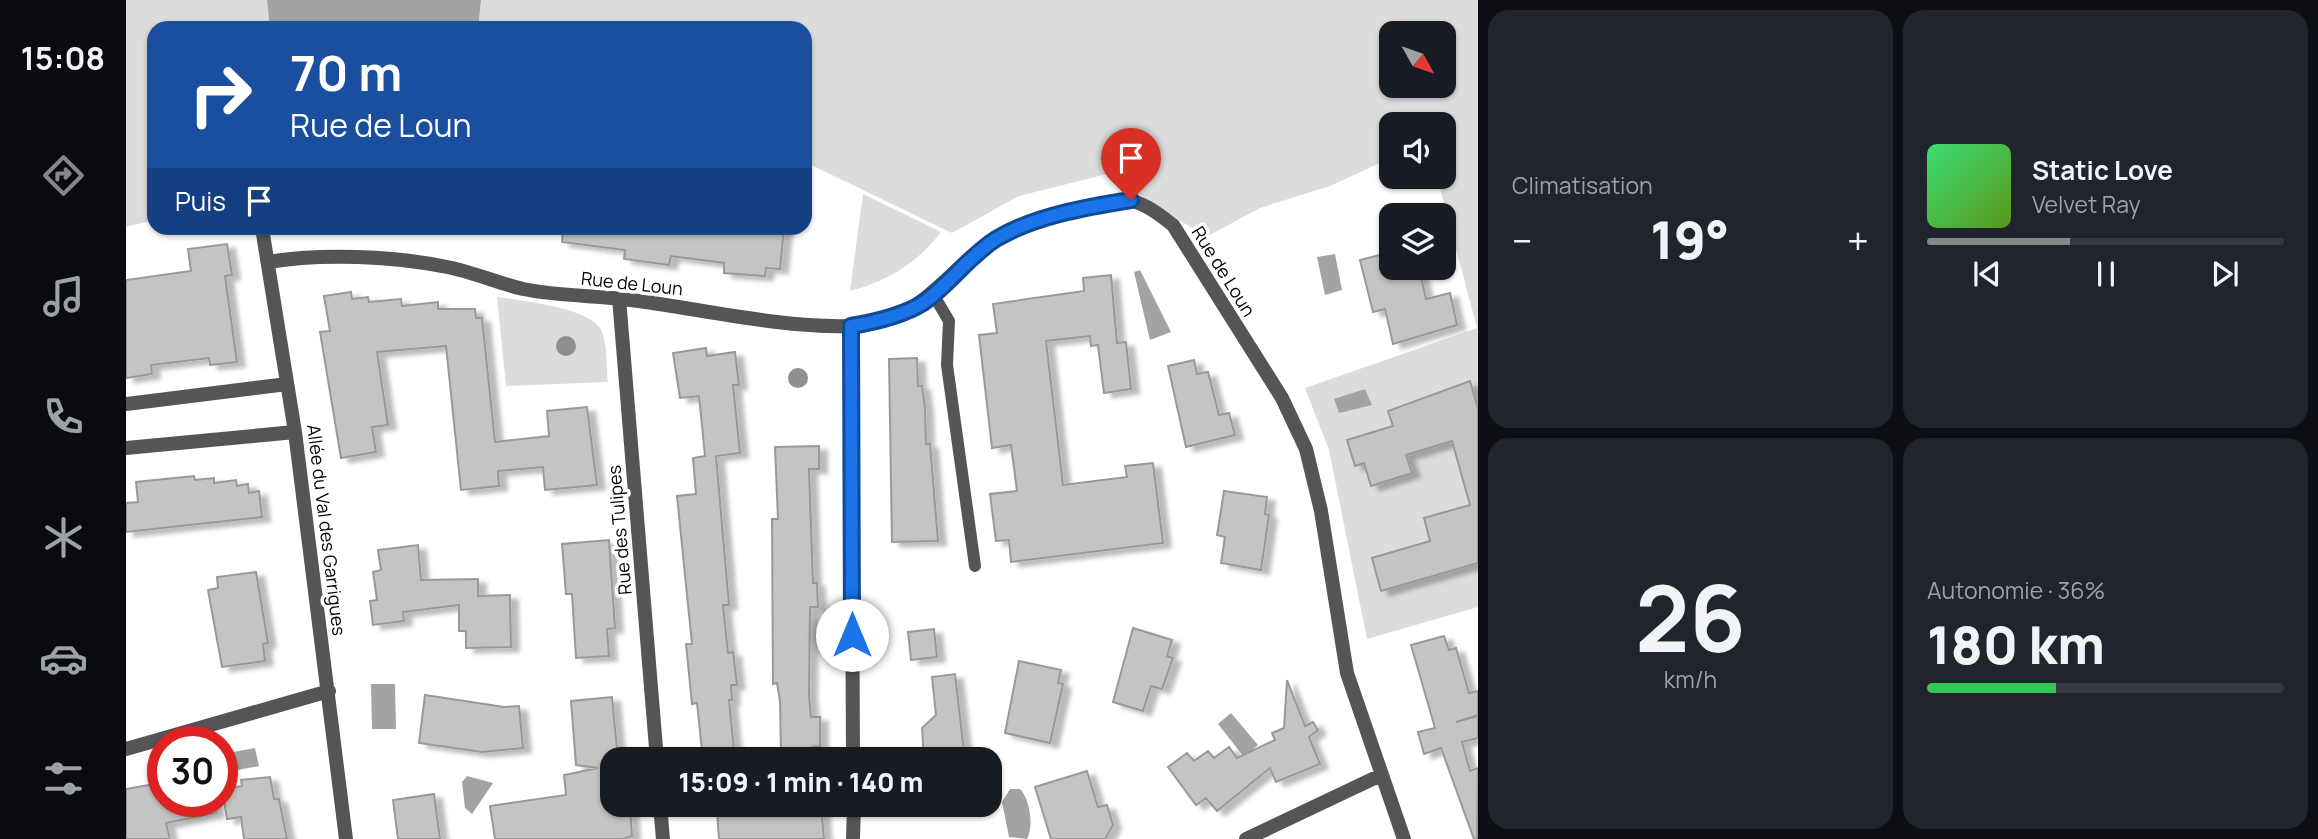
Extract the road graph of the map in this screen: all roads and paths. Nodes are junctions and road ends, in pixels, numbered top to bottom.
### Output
1 (263, 235) edge
2 (268, 262) junction
3 (933, 293) junction
4 (619, 298) junction
5 (851, 326) junction
6 (287, 384) junction
7 (126, 404) edge
8 (295, 432) junction
9 (126, 448) edge
10 (975, 566) dead end
11 (329, 691) junction
12 (656, 747) edge
13 (853, 747) edge
14 (126, 749) edge
15 (1381, 775) junction
16 (661, 817) edge
17 (854, 817) edge
18 (346, 839) edge
19 (663, 839) edge
20 (853, 839) edge
21 (1246, 839) edge
22 (1405, 839) edge

1 - 2 street, Allée du Val des Garrigues
2 - 4 street, Rue de Loun
2 - 6 street, Allée du Val des Garrigues
3 - 5 street, Rue de Loun
3 - 10 lane
3 - 15 street, Rue de Loun
4 - 5 street, Rue de Loun
4 - 12 street, Rue des Tulipes
5 - 13 street
6 - 7 street
6 - 8 street, Allée du Val des Garrigues
8 - 9 street
8 - 11 street, Allée du Val des Garrigues
11 - 14 street
11 - 18 street, Allée du Val des Garrigues
15 - 21 street
15 - 22 street, Rue de Loun
16 - 19 street
17 - 20 street

